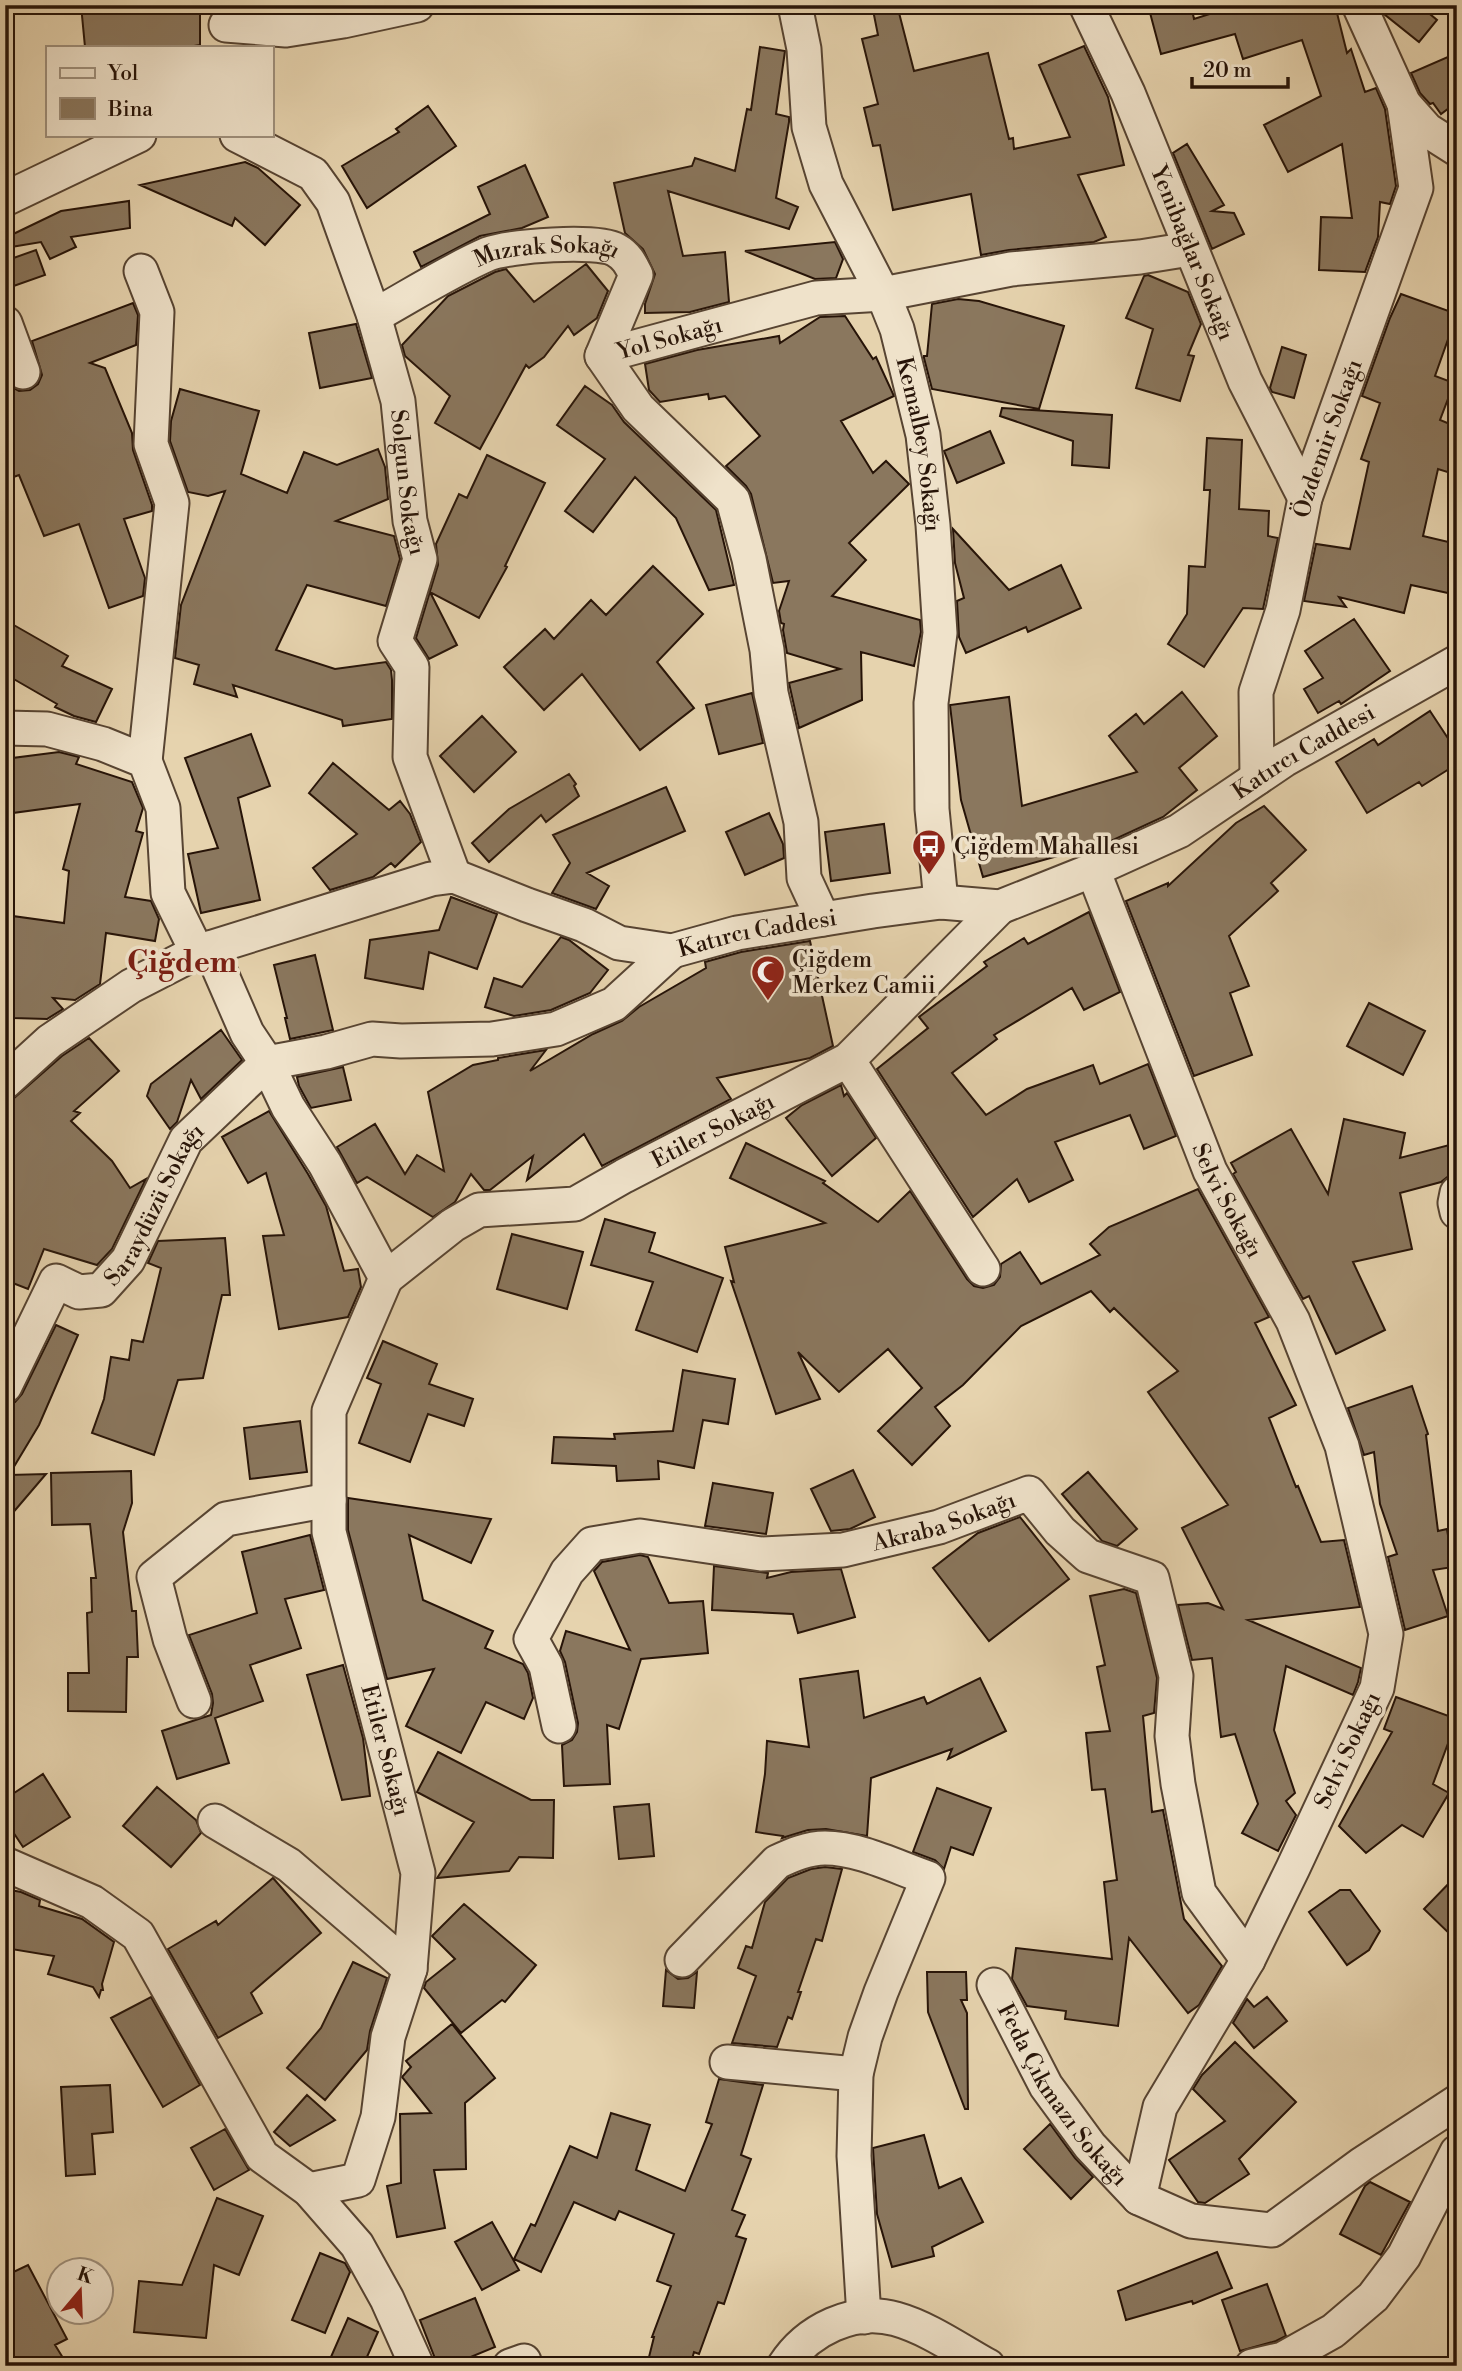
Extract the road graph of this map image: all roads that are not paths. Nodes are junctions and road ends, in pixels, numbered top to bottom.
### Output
1 (417, 5) edge
2 (795, 5) edge
3 (1086, 5) edge
4 (1359, 5) edge
5 (226, 26) edge
6 (1404, 104) junction
7 (137, 136) edge
8 (239, 136) edge
9 (1457, 149) edge
10 (5, 199) edge
11 (1190, 249) junction
12 (141, 271) dead end
13 (883, 294) junction
14 (374, 316) junction
15 (5, 323) edge
16 (602, 356) junction
17 (23, 372) dead end
18 (1305, 498) junction
19 (1457, 662) edge
20 (5, 728) edge
21 (145, 761) junction
22 (1257, 778) junction
23 (1093, 870) junction
24 (454, 876) junction
25 (941, 902) junction
26 (1000, 907) junction
27 (823, 919) junction
28 (203, 950) junction
29 (672, 951) junction
30 (848, 1060) junction
31 (267, 1063) junction
32 (5, 1082) edge
33 (1457, 1193) edge
34 (1457, 1212) edge
35 (983, 1269) dead end
36 (386, 1278) junction
37 (5, 1386) edge
38 (329, 1500) junction
39 (194, 1701) dead end
40 (559, 1726) dead end
41 (215, 1821) dead end
42 (5, 1864) edge
43 (682, 1959) dead end
44 (1248, 1960) junction
45 (410, 1969) junction
46 (994, 1985) dead end
47 (727, 2062) dead end
48 (856, 2074) junction
49 (1457, 2102) edge
50 (1457, 2152) edge
51 (309, 2190) junction
52 (1139, 2198) junction
53 (864, 2317) junction
54 (417, 2366) edge
55 (784, 2366) edge
56 (988, 2366) edge
57 (1252, 2366) edge

1 - 5 street
2 - 13 street, Kemalbey Sokağı
3 - 11 street, Yenibağlar Sokağı
4 - 6 street
6 - 9 street
6 - 18 street, Özdemir Sokağı
7 - 10 street
8 - 14 street, Solgun Sokağı
11 - 13 street, Yol Sokağı
11 - 18 street, Yenibağlar Sokağı
12 - 21 street
13 - 16 street, Yol Sokağı
13 - 25 street, Kemalbey Sokağı
14 - 16 street, Mızrak Sokağı
14 - 24 street, Solgun Sokağı
15 - 17 street
16 - 27 street, Yol Sokağı
18 - 22 street, Özdemir Sokağı
19 - 22 street, Katırcı Caddesi
20 - 21 street
21 - 28 street
22 - 23 street, Katırcı Caddesi
23 - 26 street, Katırcı Caddesi
23 - 44 street, Selvi Sokağı
24 - 28 street
24 - 29 street, Katırcı Caddesi
25 - 26 street, Katırcı Caddesi
25 - 27 street, Katırcı Caddesi
26 - 30 street, Etiler Sokağı
27 - 29 street, Katırcı Caddesi
28 - 31 street
28 - 32 street
29 - 31 street
30 - 35 street
30 - 36 street, Etiler Sokağı
31 - 36 street
31 - 37 street, Saraydüzü Sokağı
33 - 34 street
36 - 38 street, Etiler Sokağı
38 - 39 street
38 - 45 street, Etiler Sokağı
40 - 44 street, Akraba Sokağı
41 - 45 street
42 - 51 street
43 - 48 street
44 - 52 street, Selvi Sokağı
45 - 51 street, Etiler Sokağı
46 - 52 street, Feda Çıkmazı Sokağı
47 - 48 street
48 - 53 street
49 - 52 street
50 - 57 street
51 - 54 street
53 - 55 street
53 - 56 street

